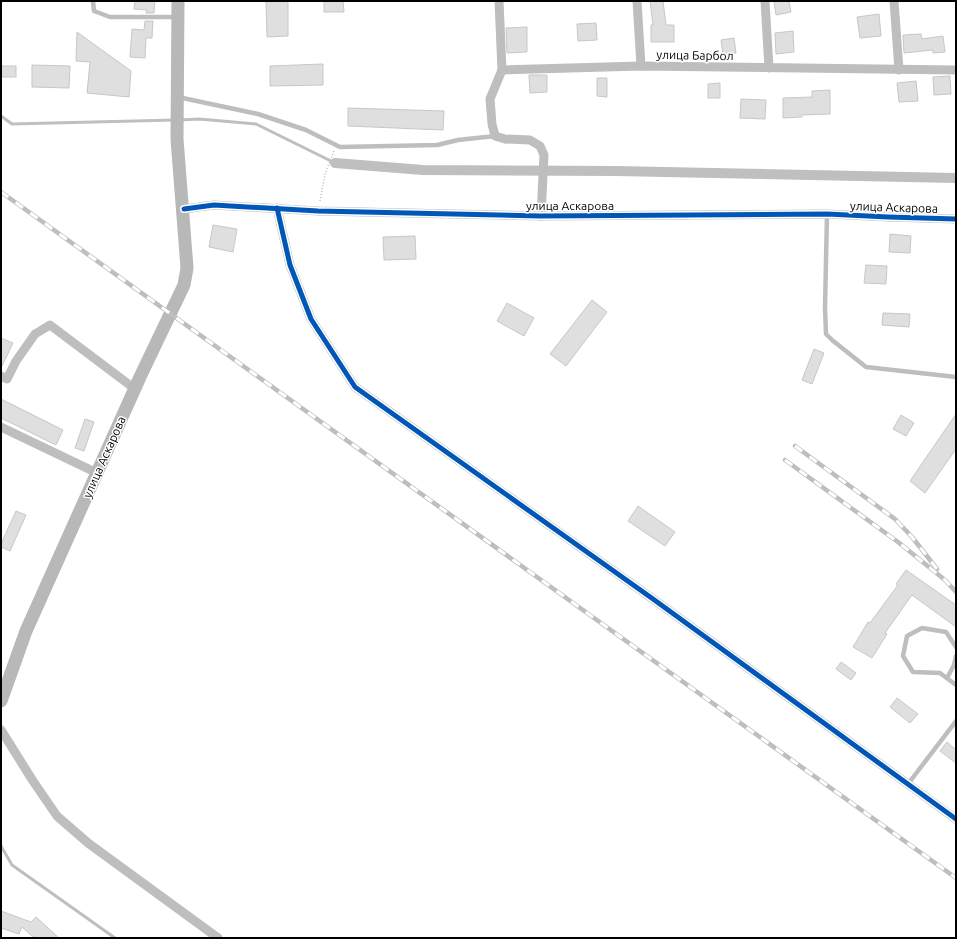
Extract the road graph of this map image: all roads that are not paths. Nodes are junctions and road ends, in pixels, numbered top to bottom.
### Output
1 (93, 1) edge
2 (178, 1) edge
3 (499, 1) edge
4 (637, 1) edge
5 (764, 1) edge
6 (894, 1) edge
7 (178, 17) junction
8 (641, 66) junction
9 (769, 68) junction
10 (502, 70) junction
11 (899, 70) junction
12 (956, 70) edge
13 (176, 101) junction
14 (495, 136) junction
15 (277, 208) junction
16 (184, 209) junction
17 (827, 214) junction
18 (541, 216) junction
19 (956, 219) edge
20 (1, 376) edge
21 (956, 377) edge
22 (135, 389) junction
23 (1, 426) edge
24 (97, 474) junction
25 (956, 647) edge
26 (956, 656) edge
27 (947, 678) junction
28 (956, 685) edge
29 (1, 702) edge
30 (956, 721) edge
31 (1, 730) edge
32 (908, 784) junction
33 (956, 819) edge
34 (218, 938) edge

1 - 7 lane
2 - 7 main road, улица Аскарова
3 - 10 street
4 - 8 street
5 - 9 street
6 - 11 street
7 - 13 main road, улица Аскарова
8 - 9 street, улица Барбол
8 - 10 street, улица Барбол
9 - 11 street, улица Барбол
10 - 14 street
11 - 12 street, улица Барбол
13 - 14 lane
13 - 16 main road, улица Аскарова
14 - 18 street
15 - 16 street, улица Аскарова
15 - 18 street, улица Аскарова
15 - 32 street
16 - 22 main road, улица Аскарова
17 - 18 street, улица Аскарова
17 - 19 street, улица Аскарова
17 - 21 lane
20 - 22 street
22 - 24 main road, улица Аскарова
23 - 24 street
24 - 29 main road, улица Аскарова
25 - 27 lane
26 - 27 lane
27 - 28 lane
30 - 32 lane
31 - 34 street
32 - 33 street

